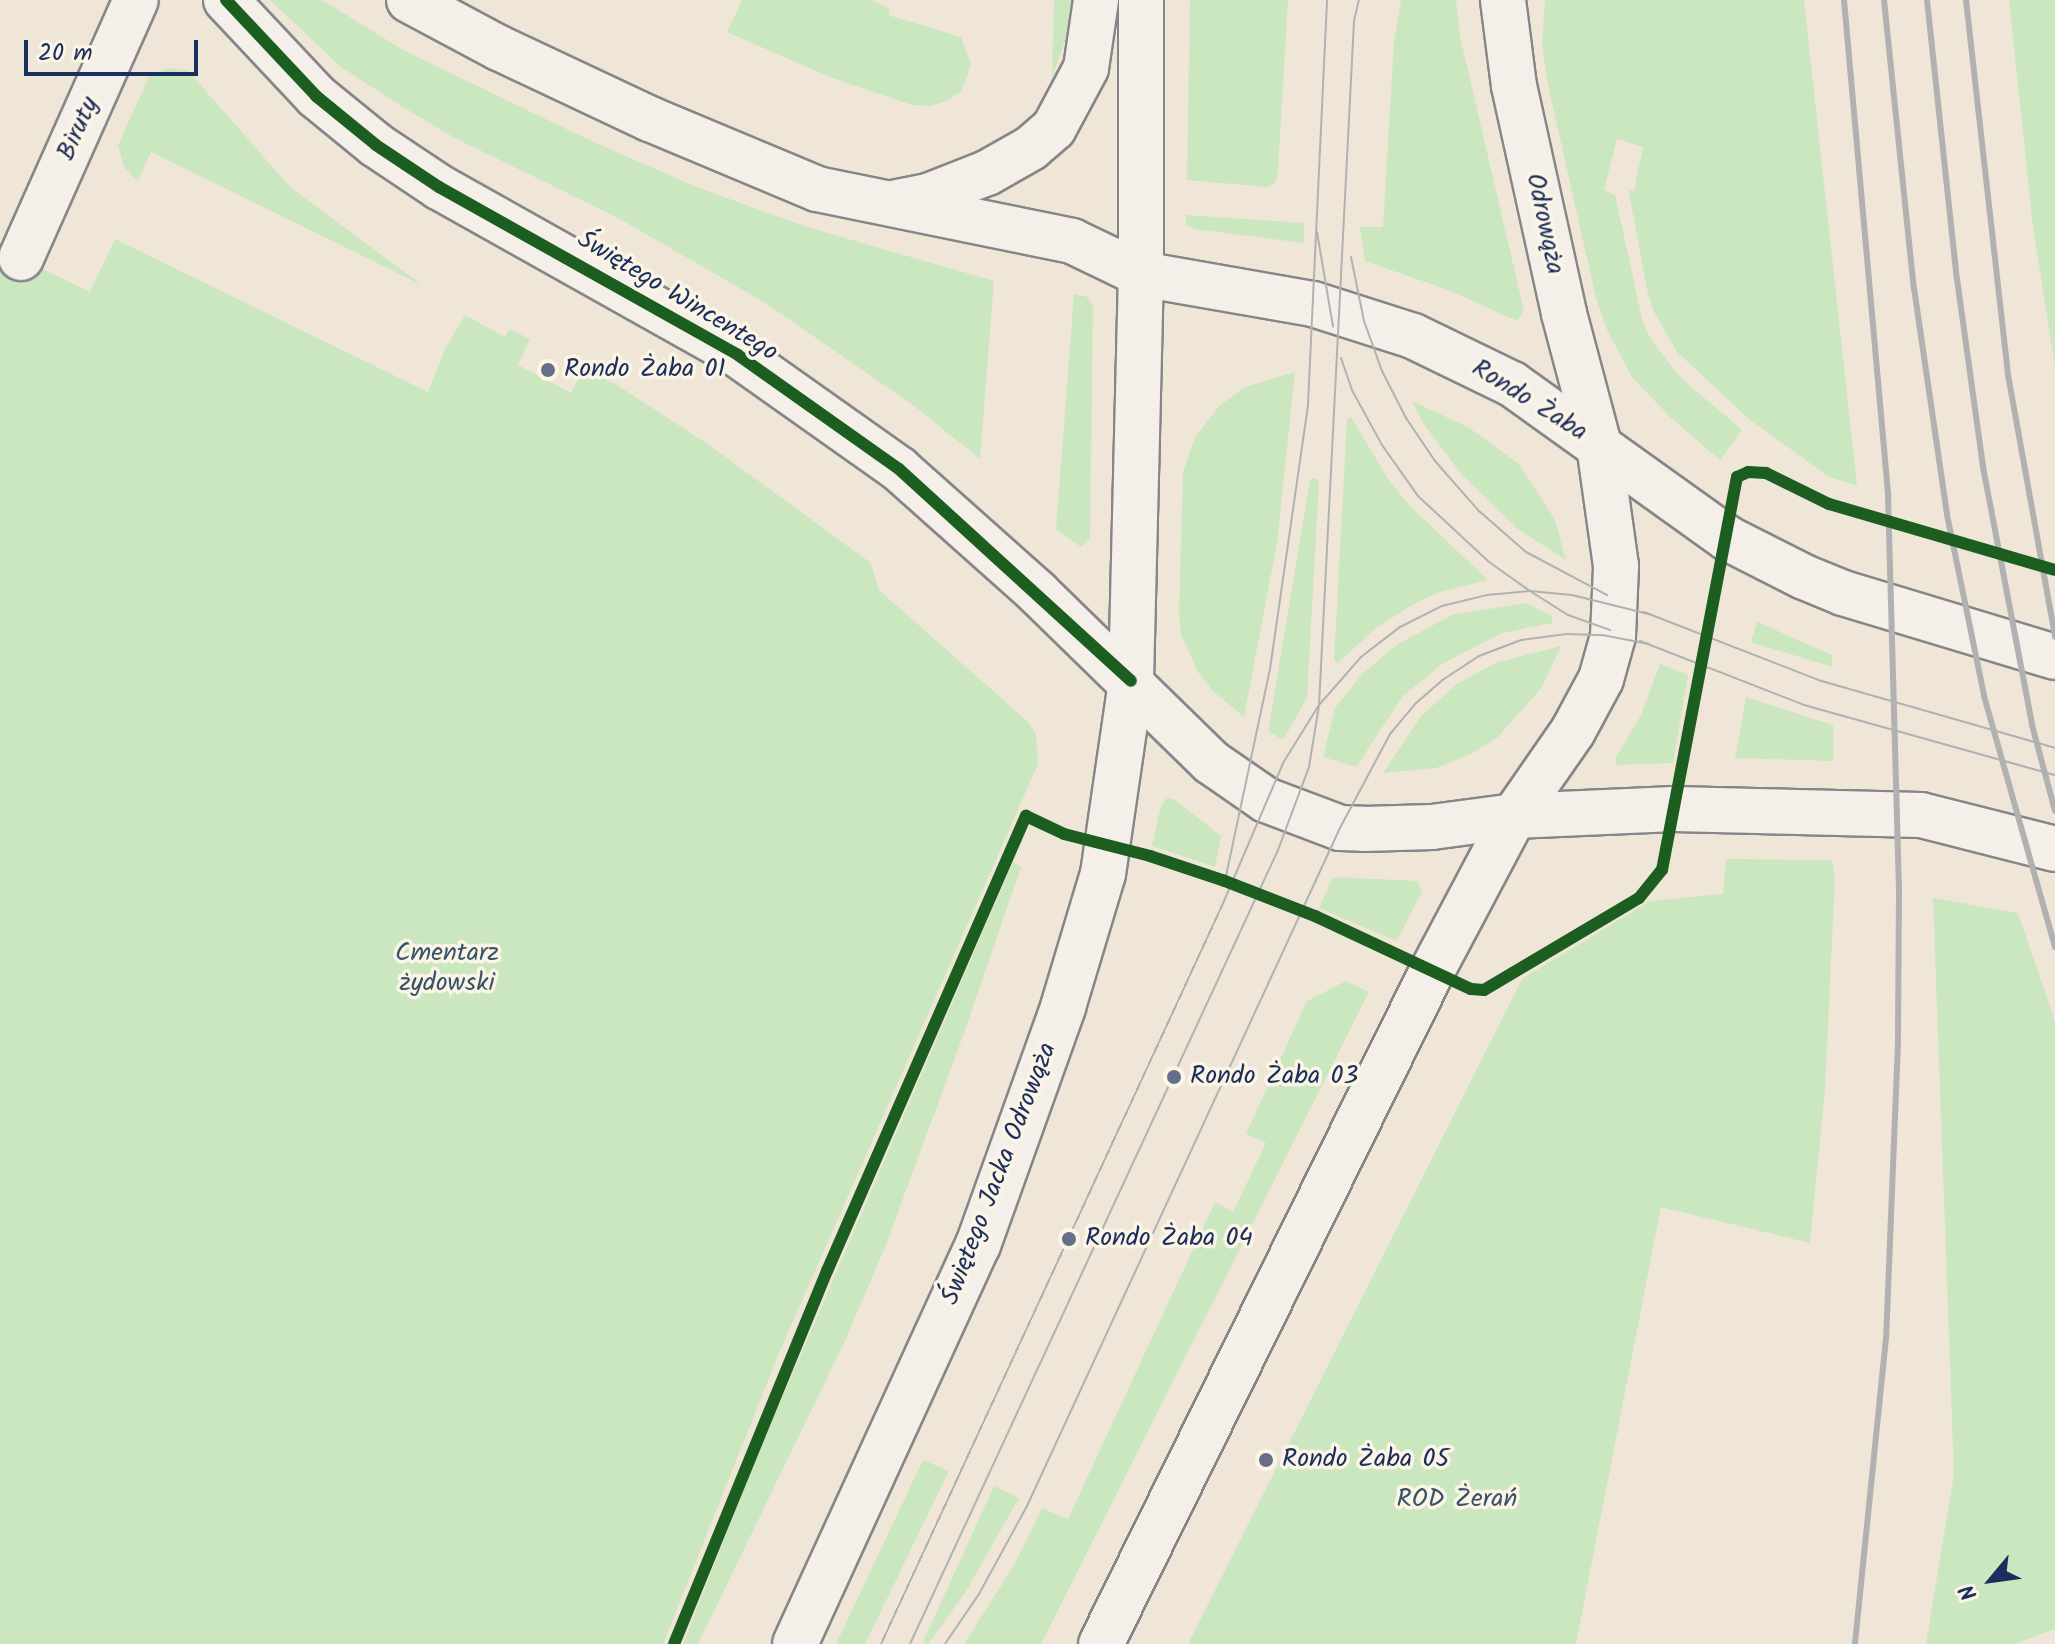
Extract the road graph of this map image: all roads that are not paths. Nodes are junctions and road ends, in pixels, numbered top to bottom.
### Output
1 (136, 0) edge
2 (226, 0) edge
3 (409, 0) edge
4 (1096, 0) edge
5 (1141, 0) edge
6 (1503, 0) edge
7 (872, 203) junction
8 (21, 258) dead end
9 (1141, 274) junction
10 (1599, 445) junction
11 (2055, 657) edge
12 (1131, 681) junction
13 (1514, 816) junction
14 (2055, 849) edge
15 (795, 1644) edge
16 (1101, 1644) edge

1 - 8 main road, Biruty
2 - 12 main road, Świętego Wincentego
3 - 7 main road
4 - 7 main road
5 - 9 main road
6 - 10 main road, Odrowąża
7 - 9 main road
9 - 10 main road, Rondo Żaba
9 - 12 main road
10 - 11 main road
10 - 13 main road, Rondo Żaba
12 - 13 main road
12 - 15 main road, Świętego Jacka Odrowąża
13 - 14 main road
13 - 16 main road

